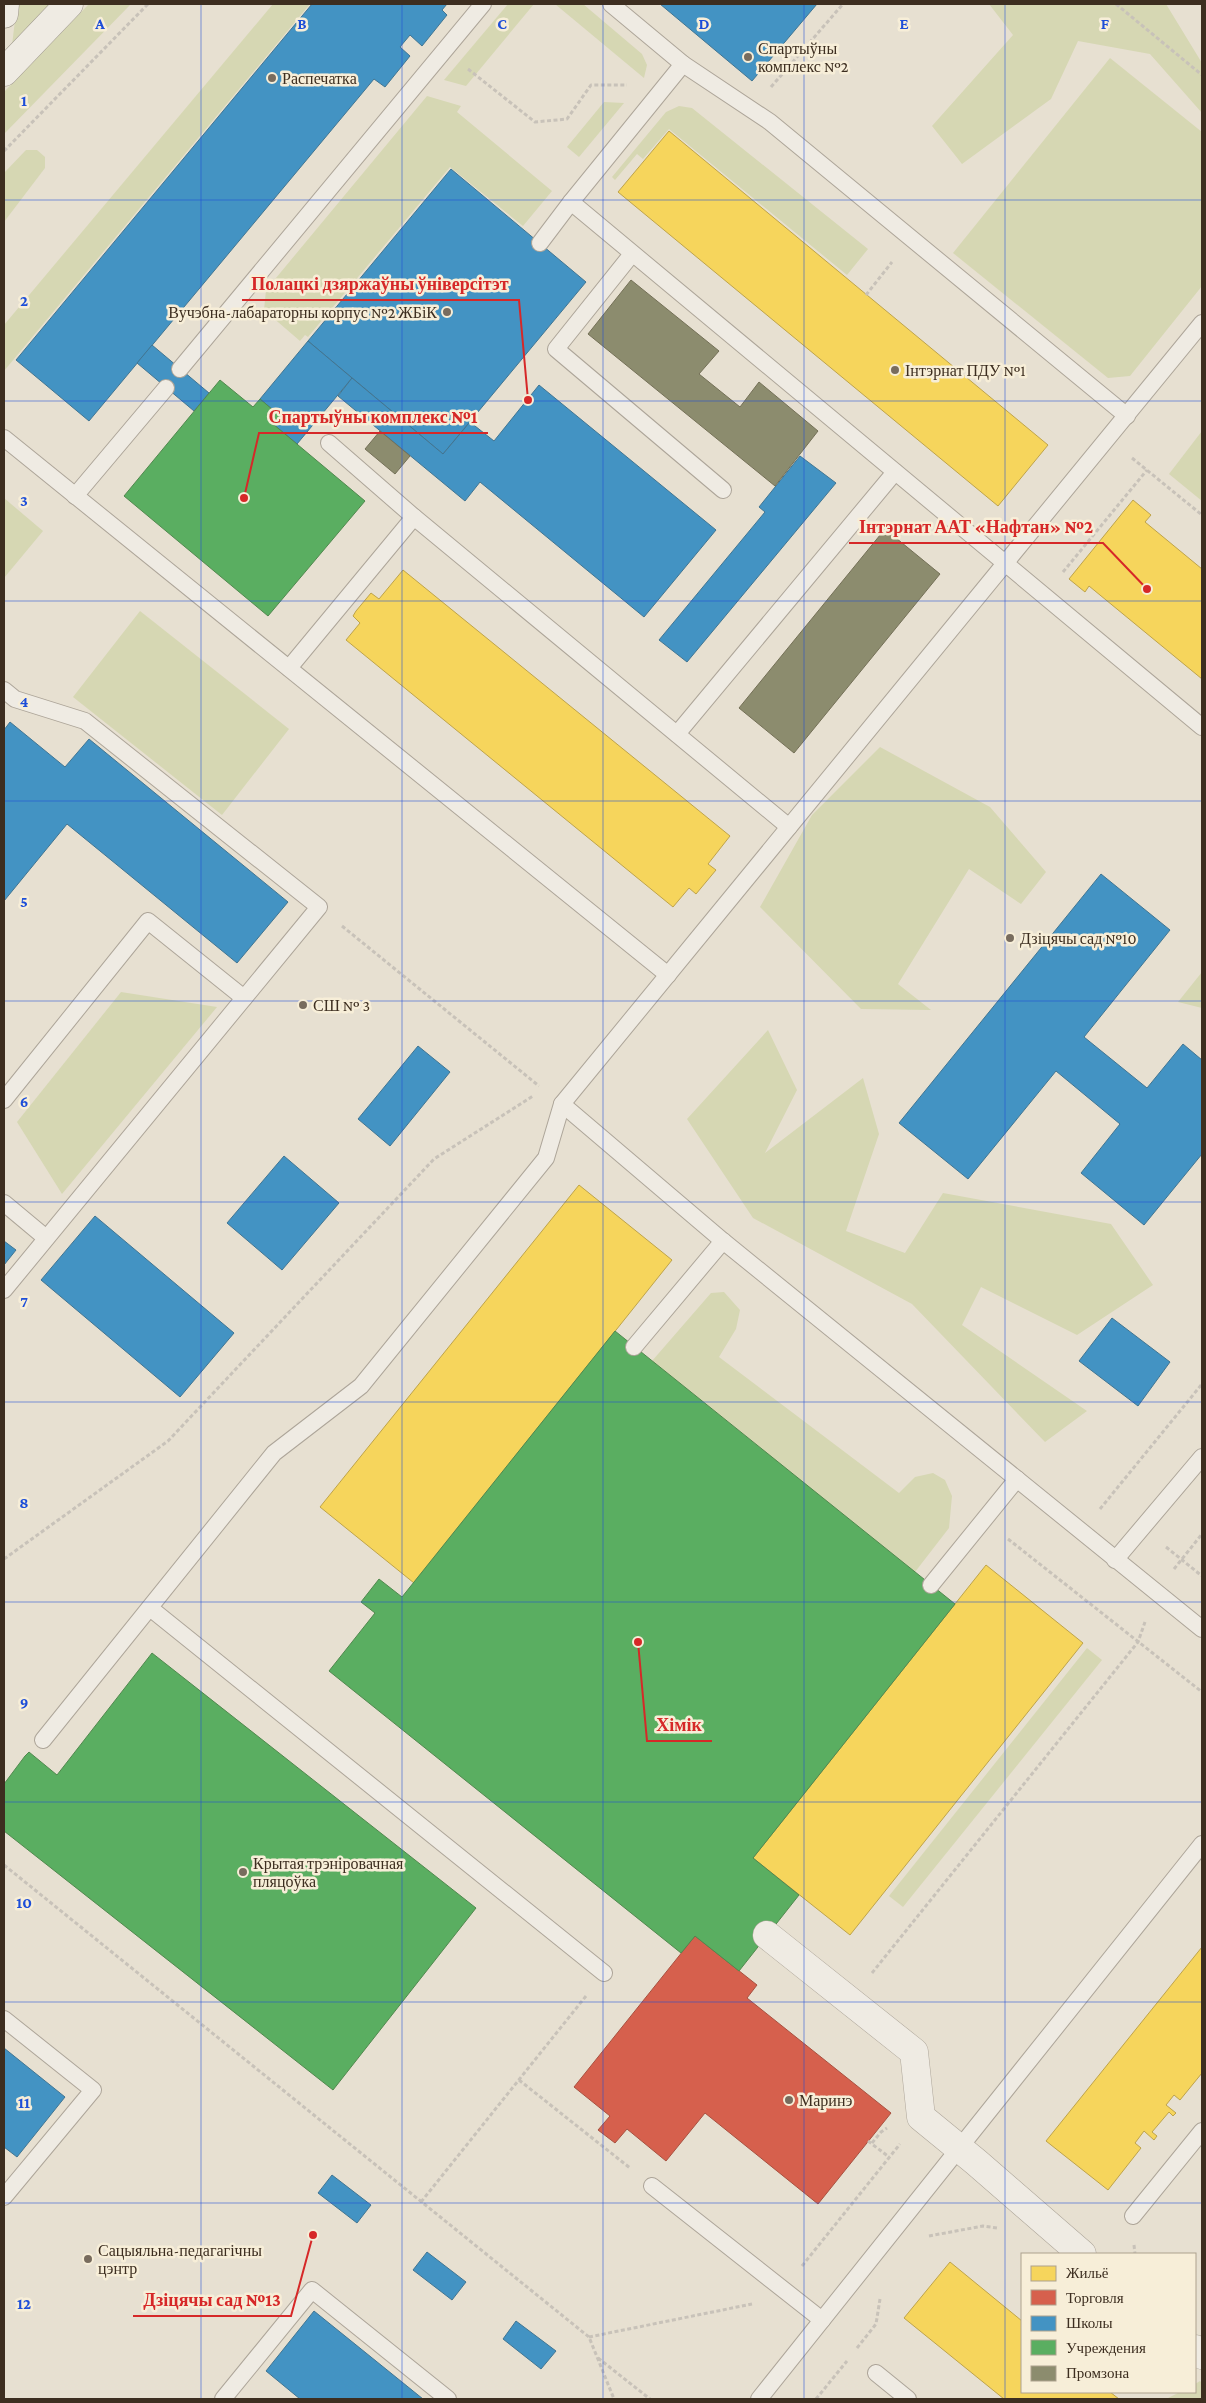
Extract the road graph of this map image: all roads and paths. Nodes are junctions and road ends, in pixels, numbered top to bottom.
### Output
1 (5, 4) edge
2 (69, 4) edge
3 (148, 4) edge
4 (483, 4) edge
5 (612, 4) edge
6 (843, 4) edge
7 (1116, 4) edge
8 (4, 14) edge
9 (445, 50) junction
10 (682, 64) junction
11 (4, 72) edge
12 (1202, 75) edge
13 (666, 85) junction
14 (752, 110) junction
15 (4, 151) edge
16 (571, 202) junction
17 (540, 243) dead end
18 (632, 254) junction
19 (884, 256) dead end
20 (892, 262) junction
21 (900, 269) dead end
22 (866, 295) dead end
23 (1202, 323) edge
24 (180, 369) dead end
25 (166, 388) dead end
26 (1127, 416) junction
27 (4, 438) edge
28 (1108, 439) junction
29 (329, 444) dead end
30 (1147, 470) junction
31 (895, 472) junction
32 (723, 490) dead end
33 (75, 496) junction
34 (1202, 514) edge
35 (414, 517) junction
36 (1006, 563) junction
37 (1044, 595) junction
38 (289, 668) junction
39 (4, 690) edge
40 (1202, 727) edge
41 (677, 734) junction
42 (789, 827) junction
43 (318, 907) junction
44 (668, 975) junction
45 (244, 998) junction
46 (543, 1090) junction
47 (4, 1100) edge
48 (562, 1104) junction
49 (4, 1203) edge
50 (46, 1238) junction
51 (723, 1241) junction
52 (4, 1290) edge
53 (634, 1347) dead end
54 (1202, 1384) edge
55 (1202, 1458) edge
56 (1017, 1479) junction
57 (1096, 1513) dead end
58 (984, 1520) junction
59 (1202, 1534) edge
60 (4, 1559) edge
61 (1115, 1560) junction
62 (1181, 1560) junction
63 (1202, 1576) edge
64 (931, 1585) dead end
65 (1155, 1592) junction
66 (150, 1608) junction
67 (1202, 1629) edge
68 (1138, 1642) junction
69 (1202, 1692) edge
70 (43, 1740) dead end
71 (1202, 1844) edge
72 (4, 1865) edge
73 (767, 1935) dead end
74 (604, 1973) joint
75 (849, 2001) junction
76 (4, 2019) edge
77 (519, 2080) junction
78 (921, 2117) junction
79 (1202, 2132) edge
80 (876, 2139) dead end
81 (959, 2148) junction
82 (889, 2157) junction
83 (652, 2186) joint
84 (4, 2197) edge
85 (421, 2202) junction
86 (1134, 2216) dead end
87 (1002, 2228) dead end
88 (925, 2236) dead end
89 (1081, 2253) edge
90 (784, 2290) junction
91 (822, 2320) junction
92 (589, 2337) junction
93 (597, 2358) junction
94 (876, 2373) dead end
95 (223, 2399) edge
96 (448, 2399) edge
97 (614, 2399) edge
98 (650, 2399) edge
99 (759, 2399) edge
100 (908, 2399) edge

1 - 8 street
2 - 11 street
3 - 15 path
4 - 9 lane
5 - 10 lane
6 - 14 path
7 - 12 path
9 - 13 path
9 - 24 lane
10 - 13 lane
10 - 14 lane
13 - 16 lane
14 - 26 lane
16 - 17 lane
16 - 18 lane
18 - 31 lane
18 - 32 lane
19 - 20 path
20 - 21 path
20 - 22 path
23 - 26 lane
25 - 33 lane
26 - 28 lane
27 - 33 lane
28 - 30 path
28 - 36 lane
29 - 35 lane
30 - 34 path
30 - 37 path
31 - 36 lane
31 - 41 lane
33 - 38 lane
35 - 38 lane
35 - 41 lane
36 - 37 lane
36 - 42 lane
37 - 40 lane
38 - 44 lane
39 - 43 lane
41 - 42 lane
42 - 44 lane
43 - 45 lane
43 - 46 path
44 - 48 lane
45 - 47 lane
45 - 50 lane
46 - 48 path
46 - 60 path
48 - 51 lane
48 - 66 lane
49 - 50 lane
50 - 52 lane
51 - 53 lane
51 - 56 lane
54 - 57 path
55 - 61 lane
56 - 58 lane
56 - 61 lane
58 - 64 lane
58 - 68 path
59 - 62 path
61 - 65 lane
62 - 63 path
62 - 65 path
65 - 67 lane
65 - 68 path
66 - 70 lane
66 - 74 lane
68 - 69 path
68 - 75 path
71 - 81 lane
72 - 85 path
73 - 75 street
74 - 77 path
75 - 78 street
76 - 84 lane
77 - 83 path
77 - 85 path
78 - 81 street
78 - 82 path
79 - 86 lane
80 - 82 path
81 - 89 street
81 - 91 lane
82 - 90 path
83 - 90 lane
85 - 92 path
87 - 88 path
90 - 91 lane
90 - 92 path
91 - 99 lane
92 - 93 path
93 - 97 path
93 - 98 path
94 - 100 lane
95 - 96 lane

